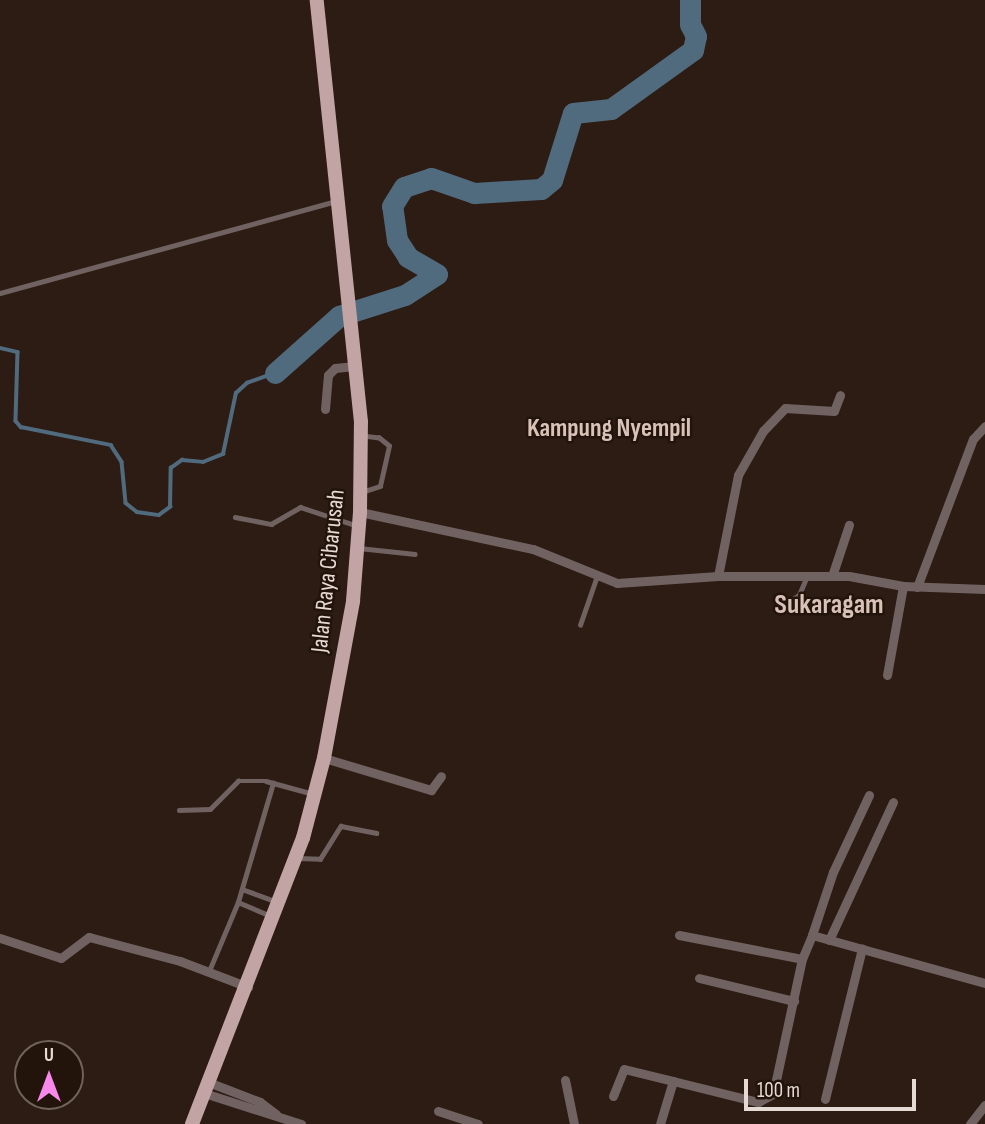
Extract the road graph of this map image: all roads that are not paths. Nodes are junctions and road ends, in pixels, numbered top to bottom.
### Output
1 (317, 0) edge
2 (338, 201) junction
3 (0, 293) edge
4 (355, 366) junction
5 (840, 395) dead end
6 (325, 409) dead end
7 (985, 426) edge
8 (361, 436) junction
9 (361, 492) junction
10 (235, 517) dead end
11 (359, 519) junction
12 (849, 525) dead end
13 (358, 548) junction
14 (415, 554) dead end
15 (597, 576) junction
16 (718, 576) junction
17 (807, 576) junction
18 (832, 576) junction
19 (903, 586) junction
20 (917, 587) junction
21 (985, 589) edge
22 (784, 604) dead end
23 (580, 625) dead end
24 (887, 675) dead end
25 (324, 758) junction
26 (441, 776) dead end
27 (273, 783) junction
28 (315, 794) junction
29 (869, 795) dead end
30 (892, 802) dead end
31 (179, 810) dead end
32 (376, 833) dead end
33 (297, 857) junction
34 (242, 889) junction
35 (237, 902) junction
36 (277, 911) junction
37 (679, 935) dead end
38 (812, 935) junction
39 (0, 938) edge
40 (829, 940) junction
41 (862, 948) junction
42 (802, 959) junction
43 (208, 972) junction
44 (699, 978) dead end
45 (985, 984) edge
46 (248, 987) junction
47 (794, 1001) junction
48 (565, 1080) dead end
49 (673, 1081) junction
50 (206, 1088) junction
51 (613, 1096) dead end
52 (825, 1099) dead end
53 (985, 1105) edge
54 (438, 1111) dead end
55 (192, 1124) edge
56 (301, 1124) edge
57 (478, 1124) edge
58 (574, 1124) edge
59 (660, 1124) edge
60 (970, 1124) edge

1 - 2 main road, Jalan Raya Cibarusah
2 - 3 lane
2 - 4 main road, Jalan Raya Cibarusah
4 - 6 street
4 - 8 main road, Jalan Raya Cibarusah
5 - 16 street
7 - 20 street
8 - 9 main road, Jalan Raya Cibarusah
8 - 9 lane
9 - 11 main road, Jalan Raya Cibarusah
10 - 11 lane
11 - 13 main road, Jalan Raya Cibarusah
11 - 15 street
12 - 18 street
13 - 14 lane
13 - 25 main road, Jalan Raya Cibarusah
15 - 16 street
15 - 23 lane
16 - 17 street
17 - 18 street
17 - 22 lane
18 - 19 street
19 - 20 street
19 - 24 street
20 - 21 street
25 - 26 street
25 - 28 main road, Jalan Raya Cibarusah
27 - 28 lane
27 - 31 lane
27 - 34 lane
28 - 33 main road, Jalan Raya Cibarusah
29 - 38 street
30 - 40 street
32 - 33 lane
33 - 36 main road, Jalan Raya Cibarusah
34 - 35 lane
34 - 36 lane
35 - 36 lane
35 - 43 lane
36 - 46 main road, Jalan Raya Cibarusah
37 - 42 street
38 - 40 street
38 - 42 street
39 - 43 street
40 - 41 street
41 - 45 street
41 - 52 street
42 - 47 street
43 - 46 street
44 - 47 street
46 - 50 main road, Jalan Raya Cibarusah
47 - 49 street
48 - 58 street
49 - 51 street
49 - 59 street
50 - 55 main road, Jalan Raya Cibarusah
50 - 56 street
53 - 60 street
54 - 57 street

